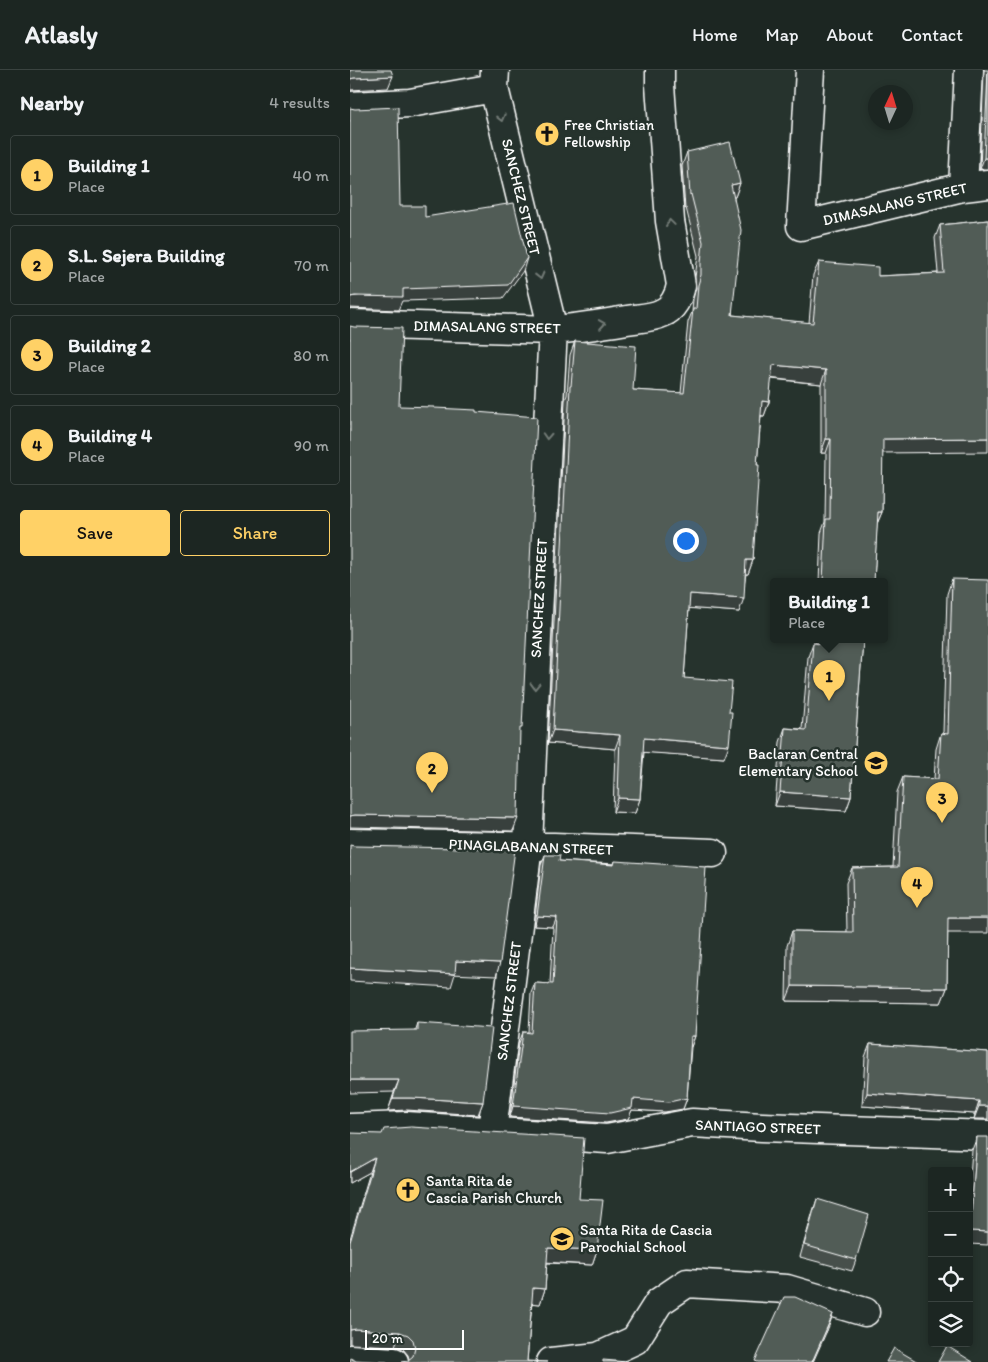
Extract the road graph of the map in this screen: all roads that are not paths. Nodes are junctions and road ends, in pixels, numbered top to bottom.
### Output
1 (660, 70) edge
2 (810, 70) edge
3 (970, 70) edge
4 (495, 79) edge
5 (350, 106) edge
6 (975, 186) edge
7 (350, 324) edge
8 (553, 330) junction
9 (350, 843) edge
10 (528, 846) junction
11 (713, 853) dead end
12 (350, 1128) edge
13 (492, 1131) junction
14 (988, 1135) edge
15 (865, 1312) dead end
16 (350, 1359) edge
17 (394, 1362) edge
18 (551, 1362) edge

8 -> 1 street, DIMASALANG STREET
2 - 6 street, DIMASALANG STREET
3 - 6 street
4 - 5 street
4 -> 8 street, SANCHEZ STREET
7 - 8 street, DIMASALANG STREET
8 -> 10 street, SANCHEZ STREET
9 - 10 street, PINAGLABANAN STREET
10 - 11 street, PINAGLABANAN STREET
10 - 13 street, SANCHEZ STREET
12 - 13 street, SANTIAGO STREET
13 - 14 street, SANTIAGO STREET
15 - 18 street
16 - 17 street

